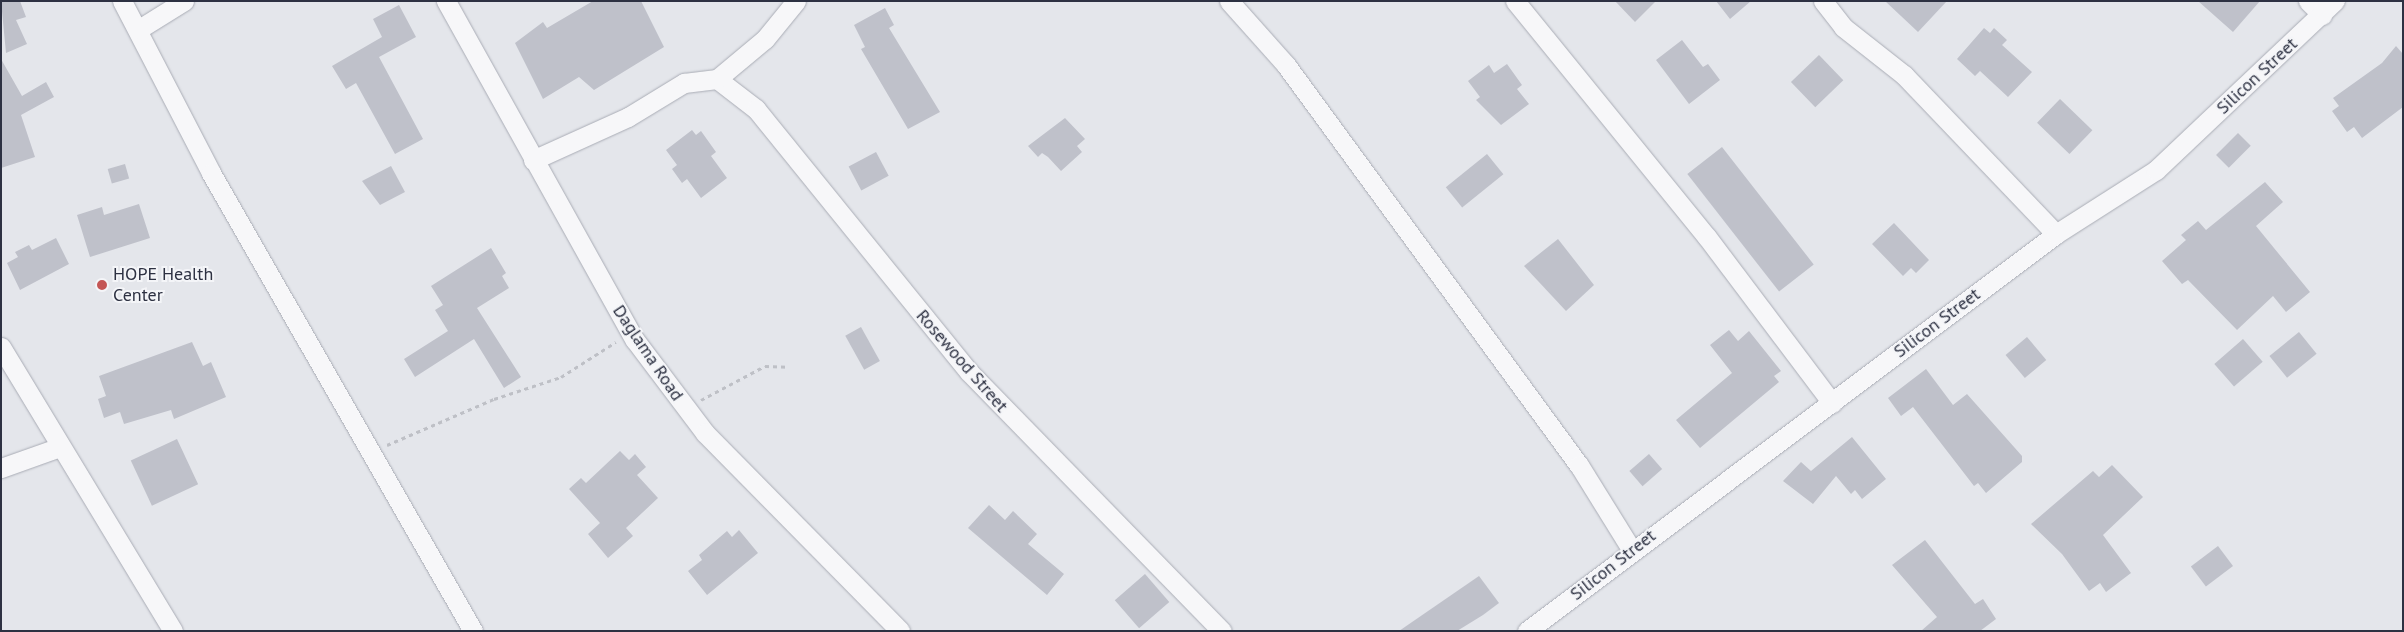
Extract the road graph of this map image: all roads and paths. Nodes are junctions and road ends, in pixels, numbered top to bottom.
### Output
1 (122, 1) edge
2 (184, 1) edge
3 (446, 1) edge
4 (796, 1) edge
5 (1229, 1) edge
6 (1515, 1) edge
7 (1823, 1) edge
8 (2308, 1) edge
9 (2335, 1) edge
10 (2322, 15) junction
11 (139, 29) junction
12 (717, 79) junction
13 (534, 160) junction
14 (2056, 234) junction
15 (631, 332) junction
16 (1, 347) edge
17 (788, 367) dead end
18 (1832, 403) junction
19 (684, 406) junction
20 (60, 446) junction
21 (370, 452) junction
22 (1, 468) edge
23 (1632, 549) junction
24 (173, 631) edge
25 (473, 631) edge
26 (900, 631) edge
27 (1222, 631) edge
28 (1526, 631) edge

1 - 11 street
2 - 11 street
3 - 13 street, Daglama Road
4 - 12 street
5 - 23 street
6 - 18 street
7 - 14 street
8 - 10 street
9 - 10 street, Silicon Street
10 - 14 street, Silicon Street
11 - 21 street
12 - 13 street
12 - 27 street, Rosewood Street
13 - 15 street, Daglama Road
14 - 18 street, Silicon Street
15 - 19 street, Daglama Road
15 - 21 path
16 - 20 street
17 - 19 path
18 - 23 street, Silicon Street
19 - 26 street, Daglama Road
20 - 22 street
20 - 24 street
21 - 25 street
23 - 28 street, Silicon Street

